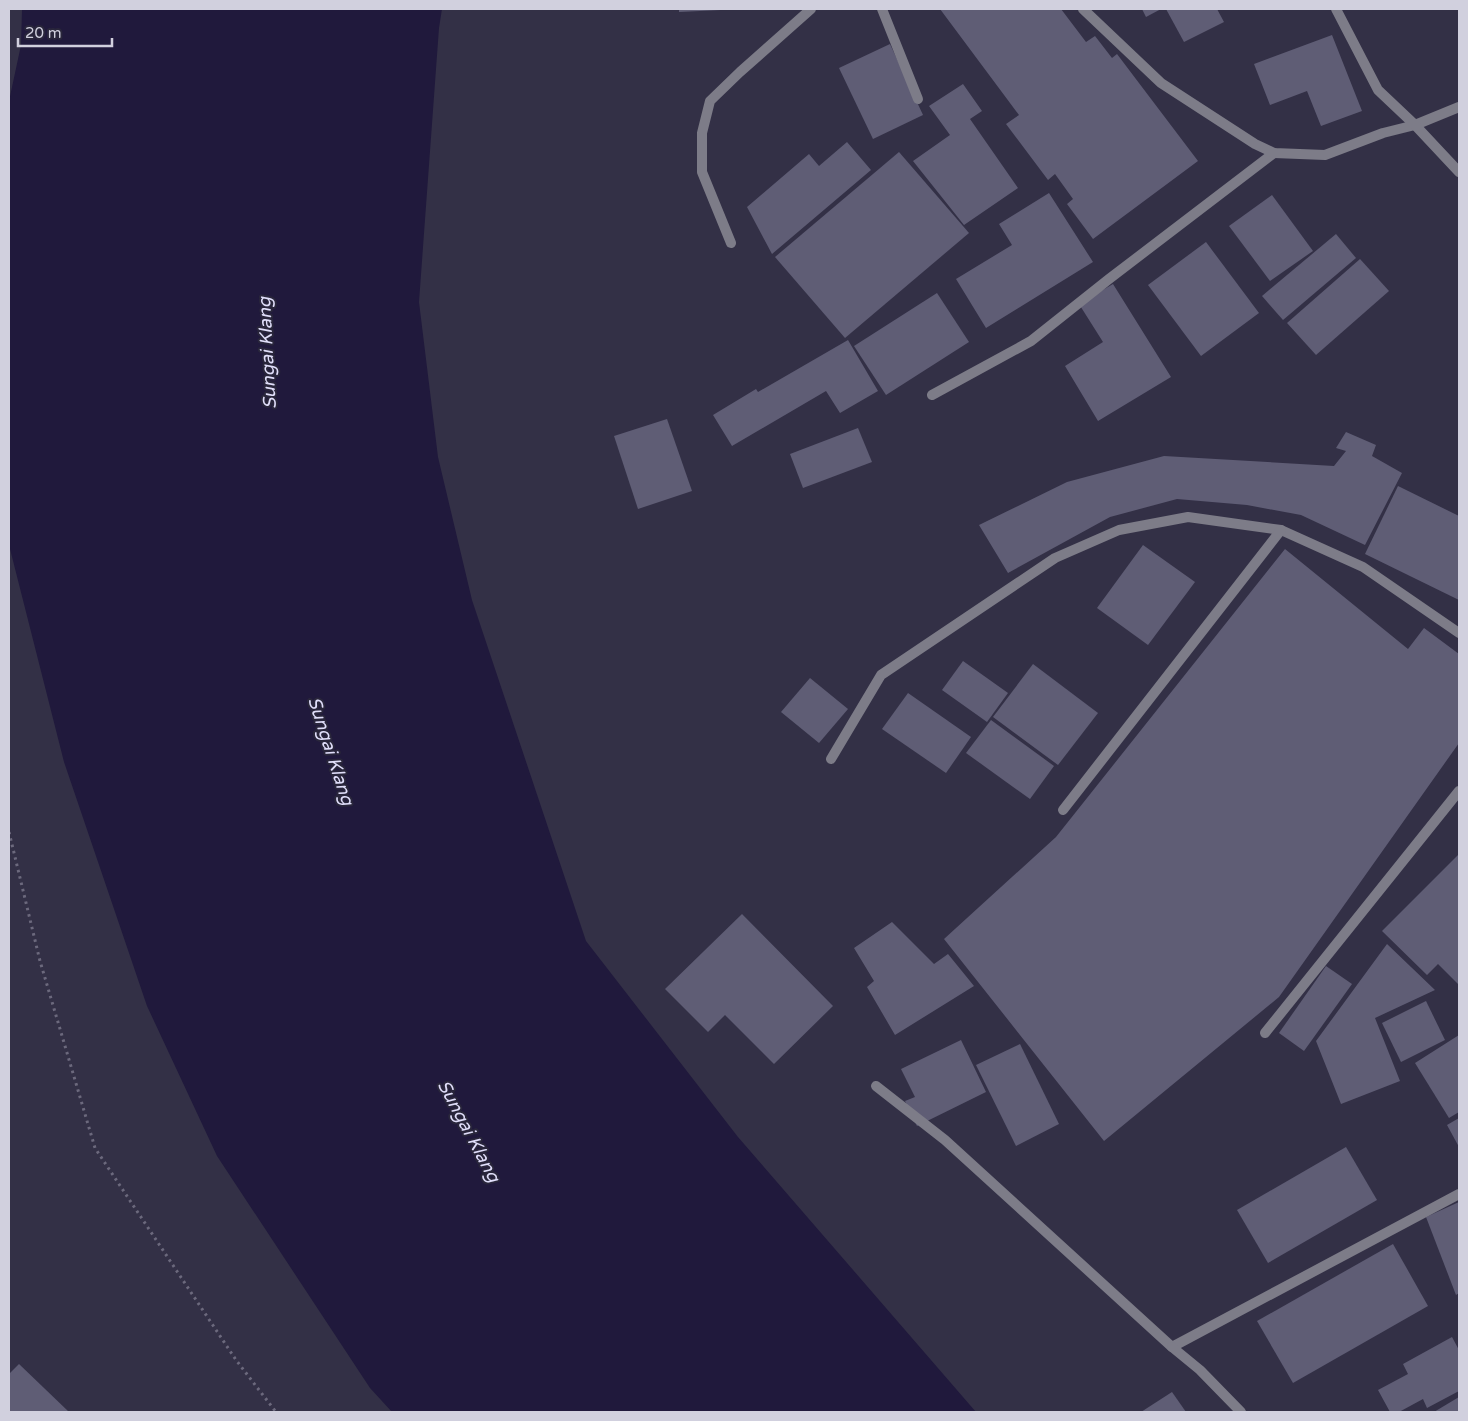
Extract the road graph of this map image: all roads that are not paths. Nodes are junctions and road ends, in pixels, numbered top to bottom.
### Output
1 (811, 9) edge
2 (882, 9) edge
3 (1083, 9) edge
4 (1336, 9) edge
5 (918, 99) dead end
6 (1459, 107) edge
7 (1415, 125) junction
8 (1274, 153) junction
9 (1459, 172) edge
10 (731, 243) dead end
11 (932, 395) dead end
12 (1281, 530) junction
13 (1459, 633) edge
14 (831, 759) dead end
15 (1459, 791) edge
16 (1063, 810) dead end
17 (1265, 1033) dead end
18 (876, 1086) dead end
19 (1459, 1194) edge
20 (1172, 1347) junction
21 (1241, 1412) edge

1 - 10 street
2 - 5 street
3 - 8 street
4 - 7 street
6 - 7 street
7 - 8 street
7 - 9 street
8 - 11 street
12 - 13 street
12 - 14 street
12 - 16 street
15 - 17 street
18 - 20 street
19 - 20 street
20 - 21 street

